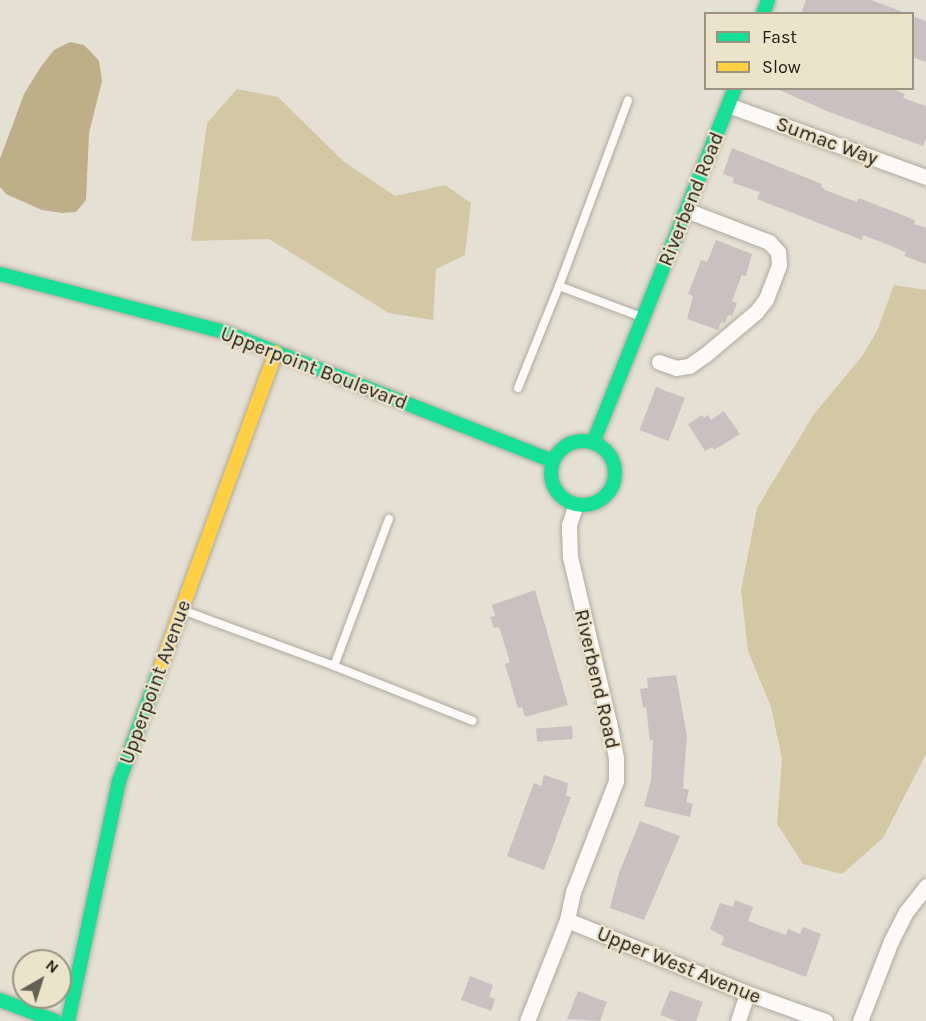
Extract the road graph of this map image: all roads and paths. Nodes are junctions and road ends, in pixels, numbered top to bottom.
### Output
1 (734, 90) edge
2 (628, 100) dead end
3 (728, 105) junction
4 (926, 177) edge
5 (686, 210) junction
6 (0, 274) edge
7 (559, 285) junction
8 (643, 318) junction
9 (276, 352) junction
10 (659, 362) dead end
11 (518, 388) dead end
12 (593, 443) junction
13 (553, 461) junction
14 (576, 504) junction
15 (389, 519) dead end
16 (181, 610) junction
17 (334, 666) junction
18 (473, 721) dead end
19 (926, 886) edge
20 (567, 920) junction
21 (747, 993) junction
22 (0, 1000) edge
23 (55, 1021) edge
24 (68, 1021) edge
25 (527, 1021) edge
26 (738, 1021) edge
27 (825, 1021) edge
28 (860, 1021) edge

1 - 3 street, Riverbend Road
2 - 7 lane
3 - 4 street, Sumac Way
3 - 5 street, Riverbend Road
5 - 8 street, Riverbend Road
5 - 10 street
6 - 9 street, Upperpoint Boulevard
7 - 8 lane
7 - 11 lane
8 - 12 street, Riverbend Road
9 - 13 street, Upperpoint Boulevard
9 - 16 street, Upperpoint Avenue
12 - 13 street
12 - 14 street
13 - 14 street
14 - 20 street, Riverbend Road
15 - 17 lane
16 - 17 lane
16 - 24 street, Upperpoint Avenue
17 - 18 lane
19 - 28 street
20 - 21 street, Upper West Avenue
20 - 25 street, Riverbend Road
21 - 26 street
21 - 27 street, Upper West Avenue
22 - 23 street

